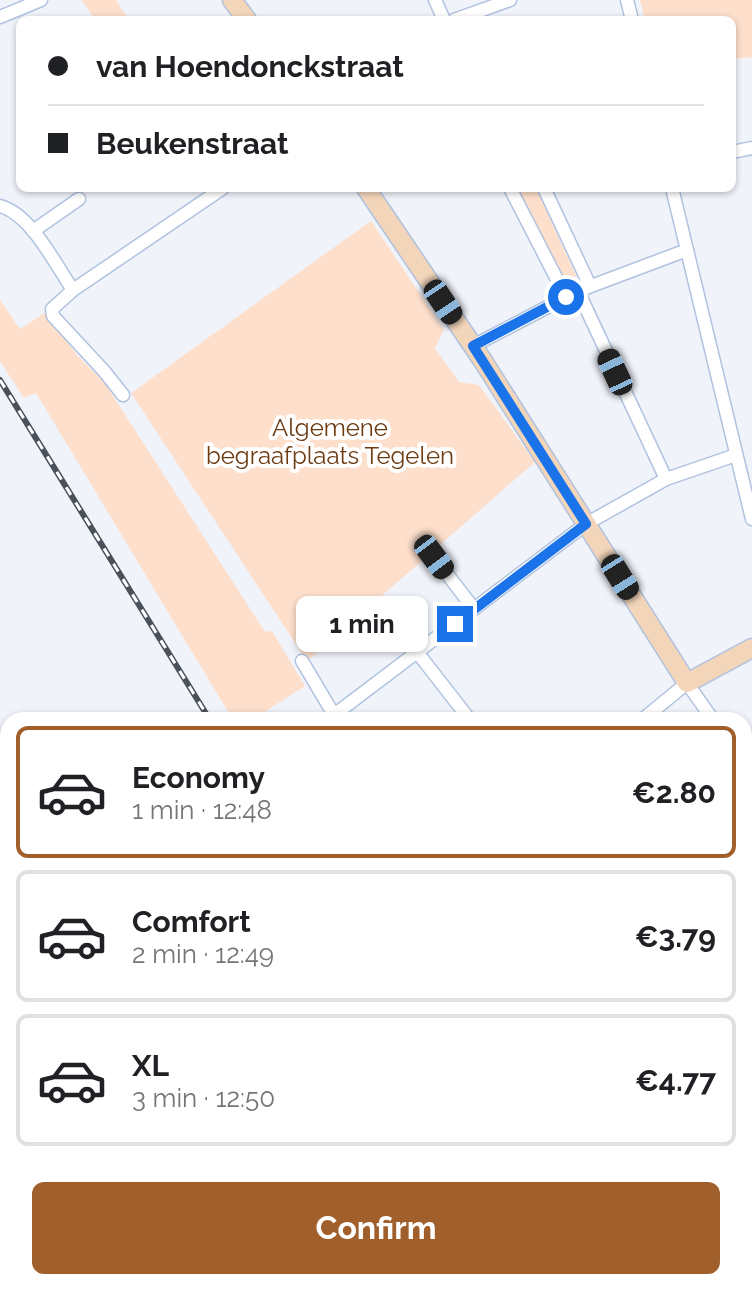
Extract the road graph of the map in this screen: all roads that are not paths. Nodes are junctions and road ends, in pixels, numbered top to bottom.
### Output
1 (41, 0) edge
2 (510, 0) edge
3 (469, 16) edge
4 (0, 17) edge
5 (217, 192) edge
6 (369, 192) edge
7 (513, 192) edge
8 (545, 192) edge
9 (673, 192) edge
10 (79, 199) dead end
11 (2, 206) edge
12 (33, 231) junction
13 (687, 250) junction
14 (73, 290) junction
15 (578, 291) junction
16 (473, 346) junction
17 (123, 395) dead end
18 (736, 455) junction
19 (666, 479) junction
20 (750, 503) edge
21 (752, 519) edge
22 (586, 524) junction
23 (434, 557) dead end
24 (474, 609) junction
25 (752, 648) edge
26 (417, 652) junction
27 (302, 661) dead end
28 (687, 683) junction
29 (332, 712) edge
30 (342, 712) edge
31 (464, 712) edge
32 (652, 712) edge
33 (707, 712) edge

1 - 4 street
2 - 3 street
5 - 14 street
6 - 16 street
7 - 15 street
8 - 15 street
9 - 13 street
10 - 12 street
11 - 12 street
12 - 14 street
13 - 15 street
13 - 18 street
14 - 17 street
15 - 16 street
15 - 19 street
16 - 22 street
18 - 19 street
18 - 20 street
19 - 22 street
20 - 21 street
22 - 24 street
22 - 28 street
23 - 24 street
24 - 26 street
25 - 28 street
26 - 30 street
26 - 31 street
27 - 29 street
28 - 32 street
28 - 33 street

